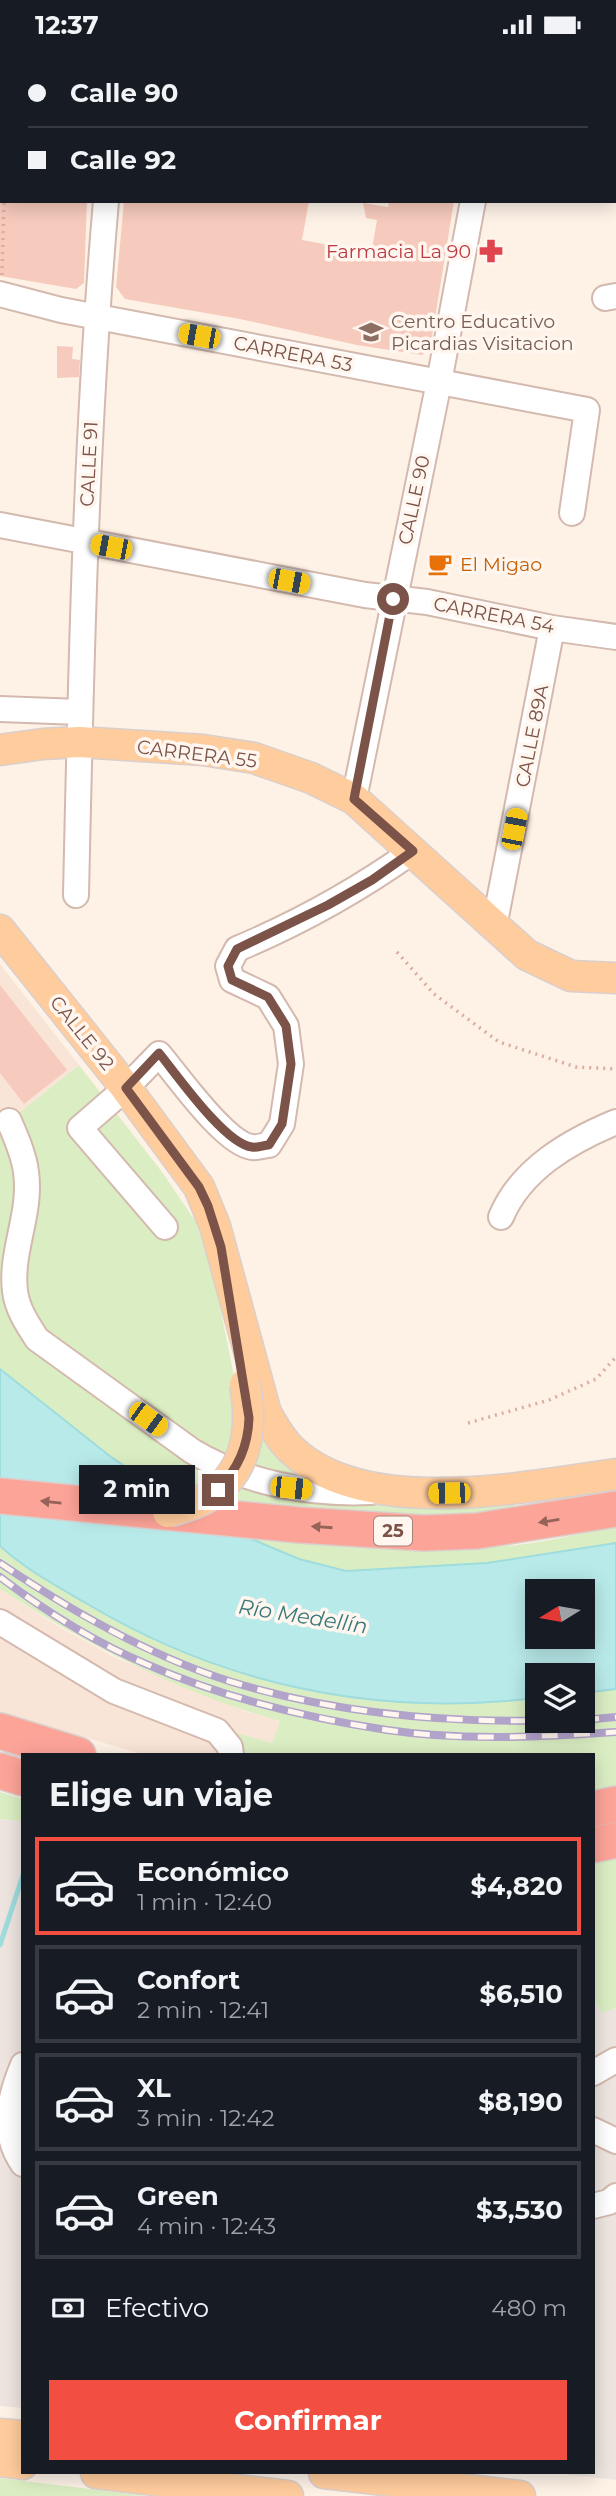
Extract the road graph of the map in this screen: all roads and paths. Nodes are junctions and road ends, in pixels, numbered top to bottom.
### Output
1 (4, 203) edge
2 (107, 203) edge
3 (473, 203) edge
4 (1, 294) edge
5 (96, 317) junction
6 (439, 382) junction
7 (572, 513) dead end
8 (0, 525) edge
9 (86, 542) junction
10 (393, 599) junction
11 (552, 628) junction
12 (616, 637) edge
13 (0, 709) edge
14 (80, 712) junction
15 (79, 742) junction
16 (0, 750) edge
17 (354, 799) junction
18 (413, 851) junction
19 (76, 895) dead end
20 (494, 927) junction
21 (0, 930) edge
22 (397, 952) dead end
23 (616, 978) edge
24 (616, 1069) edge
25 (126, 1088) junction
26 (9, 1121) dead end
27 (616, 1122) edge
28 (500, 1217) dead end
29 (165, 1227) dead end
30 (616, 1357) edge
31 (252, 1387) junction
32 (468, 1423) dead end
33 (286, 1443) junction
34 (616, 1474) edge
35 (258, 1479) junction
36 (393, 1491) junction
37 (0, 1496) edge
38 (616, 1509) edge
39 (168, 1512) junction
40 (0, 1622) edge
41 (0, 1731) edge
42 (72, 1753) edge
43 (232, 1753) edge
44 (0, 1772) edge
45 (21, 1777) edge
46 (616, 1804) edge
47 (595, 1809) edge
48 (616, 1840) edge
49 (595, 1845) edge
50 (616, 2060) edge
51 (21, 2070) edge
52 (595, 2072) edge
53 (595, 2131) edge
54 (616, 2141) edge
55 (21, 2160) edge
56 (616, 2196) edge
57 (595, 2206) edge
58 (0, 2434) edge
59 (21, 2436) edge
60 (0, 2461) edge
61 (21, 2464) edge
62 (104, 2474) edge
63 (342, 2474) edge
64 (414, 2478) edge
65 (288, 2496) edge
66 (520, 2496) edge

1 - 4 path
2 - 5 street, CALLE 91
3 - 6 street, CALLE 90
4 - 5 street, CARRERA 53
5 - 6 street, CARRERA 53
5 - 9 street, CALLE 91
6 - 7 street, CARRERA 53
6 - 10 street, CALLE 90
8 - 9 street, CARRERA 54
9 - 10 street, CARRERA 54
9 - 14 street, CALLE 91
10 - 11 street, CARRERA 54
10 - 17 street, CALLE 90
11 - 12 street, CARRERA 54
11 - 20 street, CALLE 89A
13 - 14 street
14 - 15 street, CALLE 91
15 - 16 main road, CARRERA 55
15 - 17 main road, CARRERA 55
15 - 19 street, CALLE 91
17 - 18 main road, CARRERA 55
18 - 20 main road, CARRERA 55
18 - 25 street
20 - 23 main road, CARRERA 55
21 - 25 main road, CALLE 92
22 - 24 path
25 - 29 street
25 - 31 main road, CALLE 92
26 - 35 street
27 - 28 street
30 - 32 path
31 - 33 main road
31 - 39 main road, CALLE 92, bridge
33 - 35 street
33 - 36 main road
34 - 36 main road
35 - 36 street
39 -> 37 highway, 25
38 -> 39 highway, 25
40 - 43 street
41 - 42 highway
44 - 45 highway
46 - 47 highway
48 - 49 highway
50 - 52 street
51 - 55 street
53 - 54 street
56 - 57 street
58 - 59 main road
60 - 61 main road
62 - 65 main road
63 - 64 main road
64 - 66 main road

